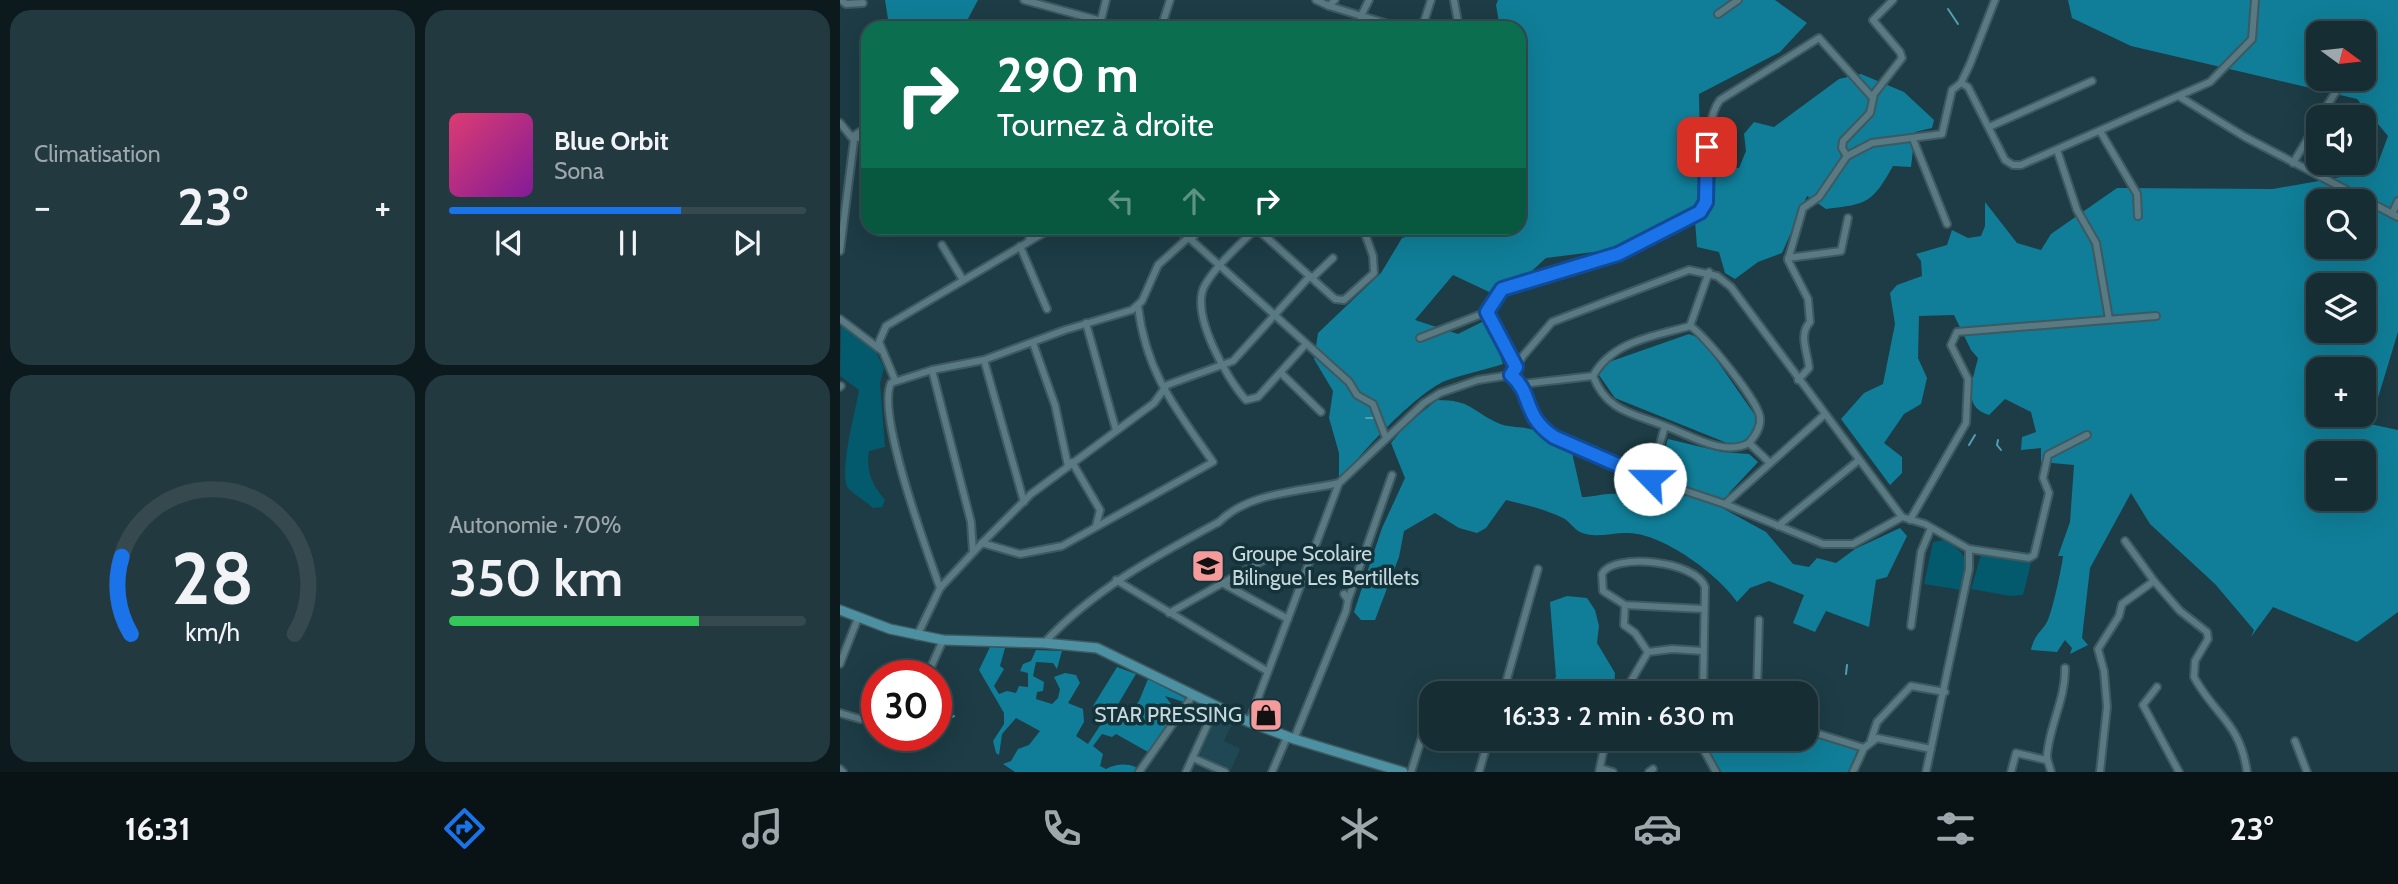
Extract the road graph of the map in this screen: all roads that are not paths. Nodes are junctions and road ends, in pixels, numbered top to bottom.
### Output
1 (841, 0) edge
2 (1024, 0) edge
3 (1106, 0) edge
4 (1170, 0) edge
5 (1316, 0) edge
6 (1369, 0) edge
7 (1431, 0) edge
8 (1454, 0) edge
9 (1738, 0) edge
10 (1893, 0) edge
11 (1995, 0) edge
12 (2255, 0) edge
13 (863, 3) dead end
14 (1332, 3) edge
15 (1718, 14) dead end
16 (1361, 16) junction
17 (1090, 21) edge
18 (1101, 21) edge
19 (1163, 21) edge
20 (1361, 21) edge
21 (1378, 21) edge
22 (1424, 21) edge
23 (1458, 21) edge
24 (2092, 81) dead end
25 (1961, 83) junction
26 (2180, 97) junction
27 (1873, 98) junction
28 (840, 123) edge
29 (1990, 127) junction
30 (861, 131) edge
31 (2100, 131) junction
32 (853, 136) junction
33 (861, 139) edge
34 (1913, 139) junction
35 (2306, 142) edge
36 (2057, 150) junction
37 (1847, 156) junction
38 (2293, 163) junction
39 (2398, 201) edge
40 (2138, 216) dead end
41 (2395, 216) edge
42 (1848, 218) dead end
43 (1947, 224) dead end
44 (1030, 235) edge
45 (1040, 235) edge
46 (1186, 235) edge
47 (1250, 235) edge
48 (1264, 235) edge
49 (1366, 235) edge
50 (1192, 237) junction
51 (1029, 241) junction
52 (942, 245) dead end
53 (1020, 246) junction
54 (840, 251) edge
55 (1333, 258) dead end
56 (1788, 258) junction
57 (1221, 266) junction
58 (1709, 272) junction
59 (1311, 277) junction
60 (963, 280) junction
61 (1138, 306) junction
62 (1047, 309) dead end
63 (1487, 312) junction
64 (1273, 315) junction
65 (2156, 316) dead end
66 (840, 319) edge
67 (2109, 319) junction
68 (1086, 323) junction
69 (1690, 326) junction
70 (1420, 338) dead end
71 (1032, 344) junction
72 (1307, 344) junction
73 (881, 350) junction
74 (984, 360) junction
75 (1221, 366) junction
76 (1516, 367) junction
77 (932, 370) junction
78 (1281, 373) junction
79 (1511, 375) junction
80 (1593, 376) junction
81 (895, 380) junction
82 (1798, 380) junction
83 (1521, 384) junction
84 (1162, 390) junction
85 (1321, 412) dead end
86 (1824, 415) junction
87 (1665, 426) junction
88 (1116, 430) junction
89 (2087, 435) dead end
90 (1386, 438) junction
91 (1749, 443) junction
92 (1858, 460) junction
93 (1770, 463) junction
94 (1070, 464) junction
95 (1392, 475) dead end
96 (1650, 479) junction
97 (1339, 483) junction
98 (1024, 502) junction
99 (1725, 504) junction
100 (1902, 517) junction
101 (1910, 520) junction
102 (1778, 526) junction
103 (1094, 528) junction
104 (1931, 528) junction
105 (2125, 541) dead end
106 (982, 543) junction
107 (1969, 549) junction
108 (973, 552) junction
109 (1270, 556) dead end
110 (1538, 569) dead end
111 (1116, 580) junction
112 (2154, 581) junction
113 (1222, 583) junction
114 (940, 588) junction
115 (1625, 605) junction
116 (1704, 609) junction
117 (840, 610) edge
118 (1168, 613) junction
119 (858, 618) junction
120 (1288, 619) junction
121 (1759, 620) dead end
122 (1911, 626) dead end
123 (917, 636) junction
124 (943, 640) junction
125 (1044, 643) junction
126 (1703, 651) junction
127 (1648, 652) junction
128 (935, 660) edge
129 (840, 664) edge
130 (2065, 668) dead end
131 (1267, 671) junction
132 (1506, 681) edge
133 (1631, 681) edge
134 (1703, 681) edge
135 (1756, 681) edge
136 (2157, 687) dead end
137 (1945, 692) junction
138 (1193, 695) junction
139 (1216, 705) junction
140 (840, 713) edge
141 (861, 719) edge
142 (1249, 722) junction
143 (1818, 734) edge
144 (1291, 738) junction
145 (1871, 740) junction
146 (2295, 741) dead end
147 (1419, 747) edge
148 (1864, 748) junction
149 (1931, 749) junction
150 (1485, 751) edge
151 (1603, 751) edge
152 (1705, 751) edge
153 (1193, 758) junction
154 (2046, 760) junction
155 (1599, 770) edge
156 (1139, 772) edge
157 (1186, 772) edge
158 (1224, 772) edge
159 (1272, 772) edge
160 (1402, 772) edge
161 (1411, 772) edge
162 (1479, 772) edge
163 (1613, 772) edge
164 (1716, 772) edge
165 (1853, 772) edge
166 (1926, 772) edge
167 (2011, 772) edge
168 (2051, 772) edge
169 (2100, 772) edge
170 (2179, 772) edge
171 (2247, 772) edge
172 (2307, 772) edge

1 - 13 street
2 - 17 street
3 - 18 street
4 - 19 street
5 - 14 street
6 - 16 street
7 - 22 street
8 - 23 street
9 - 15 street
10 - 27 street
11 - 25 street
12 - 26 street
14 - 16 street
16 - 20 street
16 - 21 street
24 - 29 street
25 - 29 street
25 - 34 street
26 - 31 street
26 - 38 street
27 - 37 street
27 - 63 street
28 - 32 street
29 - 36 street
30 - 32 street
31 - 36 street
31 - 40 street
32 - 33 street
32 - 54 street
34 - 37 street
34 - 43 street
35 - 38 street
36 - 67 street
37 - 56 street
38 - 41 street
39 - 41 street
42 - 56 street
44 - 51 street
45 - 51 street
46 - 50 street
47 - 57 street
48 - 59 street
49 - 59 street
50 - 57 street
50 - 61 street
51 - 53 street
52 - 60 street
53 - 60 street
53 - 62 street
55 - 59 street
56 - 82 street
57 - 64 street
57 - 75 street
58 - 69 street
58 - 76 street
58 - 82 street
59 - 64 street
60 - 73 street
61 - 68 street
61 - 84 street
63 - 70 street
63 - 76 street
64 - 72 street
64 - 75 street
65 - 67 street
66 - 73 street
67 - 101 street
68 - 71 street
68 - 88 street
69 - 80 street
69 - 91 street
71 - 74 street
71 - 94 street
72 - 78 street
72 - 90 street
73 - 81 street
74 - 77 street
74 - 98 street
75 - 78 street
75 - 84 street
76 - 79 street
77 - 81 street
77 - 108 street
78 - 85 street
79 - 83 street
79 - 90 street
80 - 83 street
80 - 87 street
81 - 114 street
82 - 86 street
83 - 96 street
84 - 88 street
84 - 103 street
86 - 92 street
86 - 93 street
87 - 91 street
87 - 96 street
88 - 94 street
89 - 107 street
90 - 97 street
91 - 93 street
92 - 100 street
92 - 102 street
93 - 99 street
94 - 98 street
94 - 103 street
95 - 144 street
96 - 99 street
97 - 111 street
97 - 120 street
98 - 106 street
99 - 102 street
100 - 101 street
100 - 102 street
101 - 104 street
103 - 106 street
104 - 107 street
104 - 122 street
105 - 112 street
106 - 108 street
107 - 137 street
108 - 114 street
109 - 113 street
110 - 132 street
111 - 118 street
111 - 125 street
112 - 169 street
112 - 171 street
113 - 118 street
113 - 120 street
114 - 123 street
115 - 116 street
115 - 116 street
115 - 127 street
116 - 126 street
117 - 119 main road
118 - 131 street
119 - 123 main road
119 - 129 street
120 - 131 street
121 - 135 street
123 - 124 main road
124 - 125 main road
124 - 128 street
125 - 138 main road
126 - 127 street
126 - 134 street
127 - 133 street
130 - 154 street
131 - 142 street
136 - 170 street
137 - 145 street
137 - 149 street
138 - 139 main road
138 - 156 street
139 - 142 main road
139 - 153 street
140 - 141 street
142 - 144 main road
143 - 148 street
144 - 159 street
144 - 160 main road
145 - 148 street
145 - 149 street
146 - 172 street
147 - 161 street
148 - 165 street
149 - 166 street
150 - 162 street
151 - 155 street
152 - 164 street
153 - 157 street
153 - 158 street
154 - 167 street
154 - 168 street
155 - 163 street

